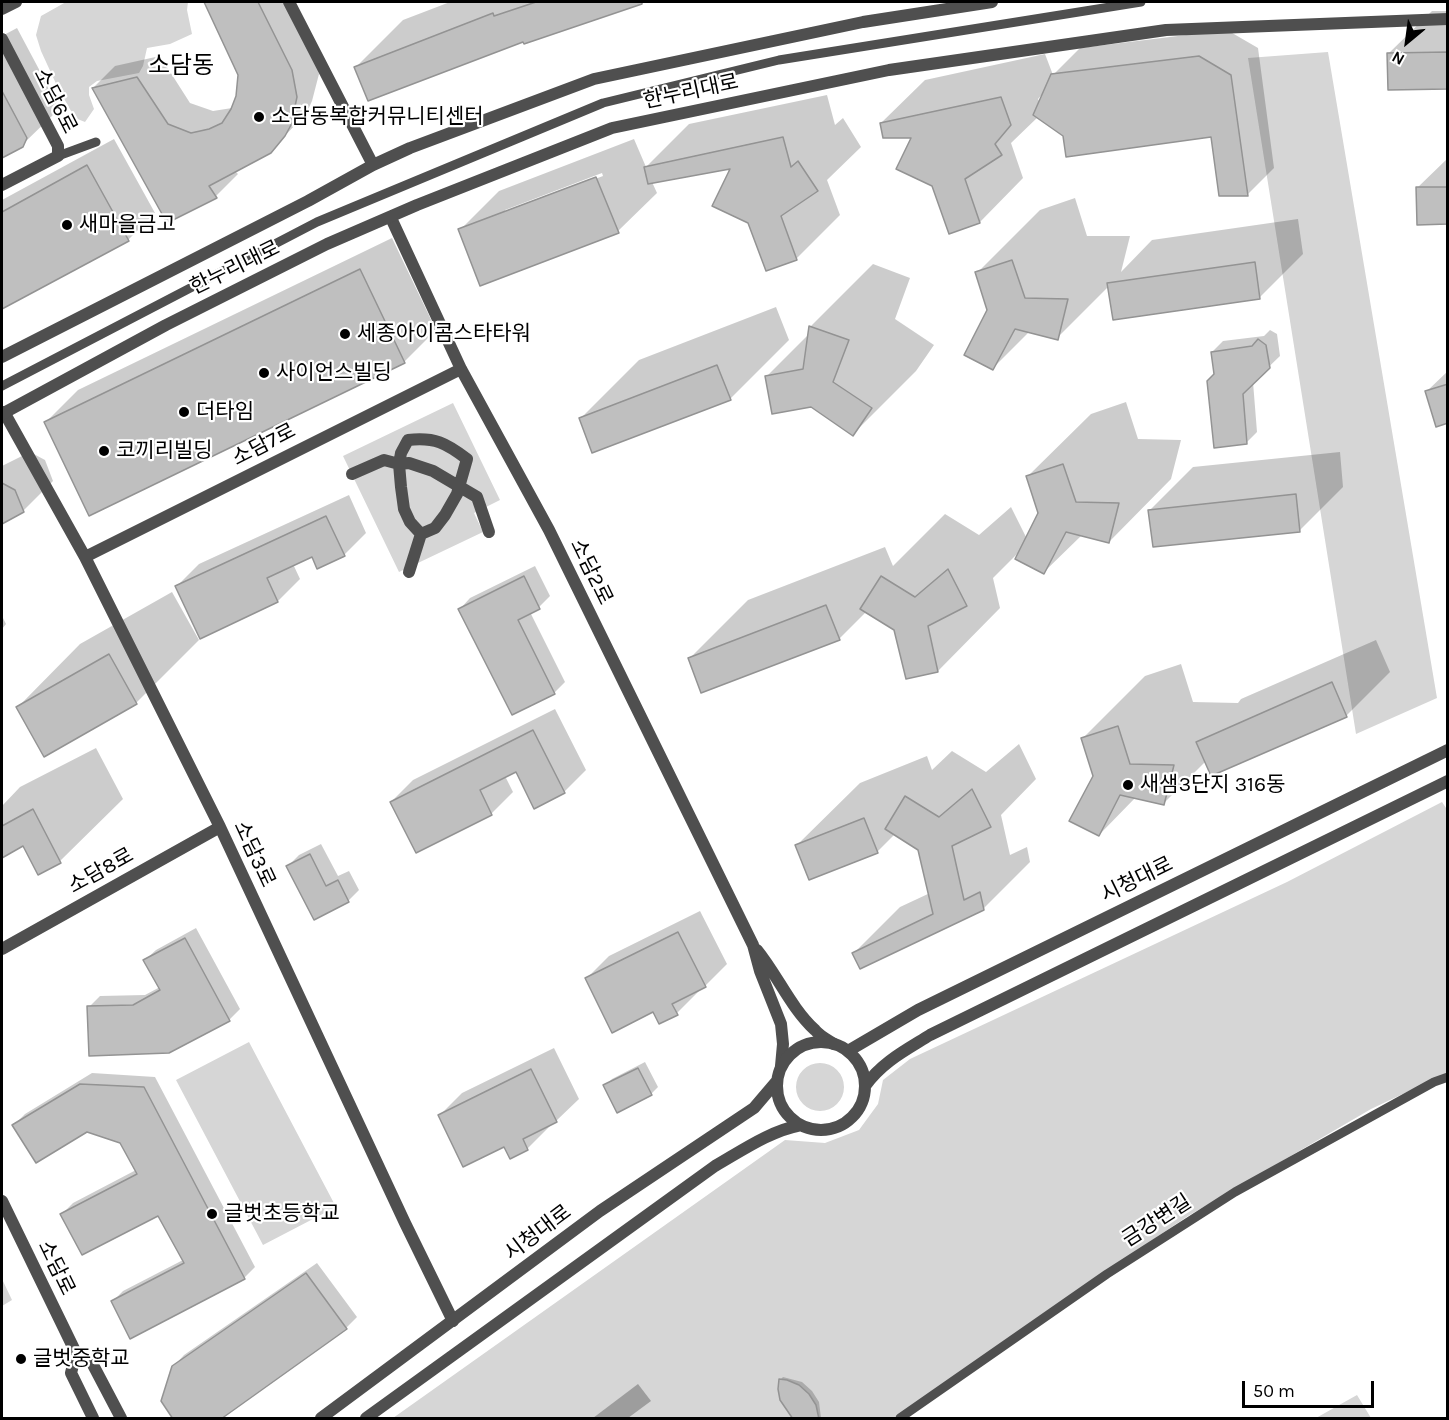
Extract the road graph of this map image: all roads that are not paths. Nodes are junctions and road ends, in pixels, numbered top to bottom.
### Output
1 (16, 2) edge
2 (289, 2) edge
3 (992, 2) edge
4 (1142, 2) edge
5 (2, 9) edge
6 (1448, 19) edge
7 (2, 39) edge
8 (96, 142) dead end
9 (58, 156) junction
10 (373, 165) junction
11 (2, 186) edge
12 (391, 218) junction
13 (2, 357) edge
14 (461, 369) junction
15 (2, 386) edge
16 (3, 413) edge
17 (399, 464) junction
18 (352, 474) dead end
19 (460, 485) junction
20 (489, 532) dead end
21 (421, 534) junction
22 (85, 557) junction
23 (409, 572) dead end
24 (1448, 750) edge
25 (1448, 781) edge
26 (220, 827) junction
27 (753, 945) junction
28 (2, 949) edge
29 (834, 1044) junction
30 (848, 1051) junction
31 (781, 1066) junction
32 (1448, 1077) edge
33 (777, 1081) junction
34 (865, 1086) junction
35 (801, 1125) junction
36 (2, 1201) edge
37 (453, 1321) junction
38 (76, 1353) junction
39 (93, 1419) edge
40 (122, 1419) edge
41 (321, 1419) edge
42 (366, 1419) edge
43 (900, 1419) edge

1 - 5 street
2 - 10 street
3 - 10 street, 한누리대로
4 - 15 lane
6 - 12 street, 한누리대로
7 - 9 street, 소담6로
8 - 9 lane
9 - 11 street, 소담6로
10 - 13 street, 한누리대로
12 - 14 street, 소담2로
12 - 16 street, 한누리대로
14 - 22 street, 소담7로
14 - 27 street, 소담2로
16 - 22 street, 소담3로
17 - 18 street
17 - 19 street
17 - 19 street
17 - 21 street
19 - 20 street
19 - 21 street
21 - 23 street
22 - 26 street, 소담3로
24 - 30 street, 시청대로
25 - 34 street
26 - 28 street, 소담8로
26 - 37 street, 소담3로
27 - 29 street
27 - 31 street
29 - 30 street
29 - 31 street
30 - 34 street
31 - 33 street
32 - 43 lane, 금강변길
33 - 35 street
33 - 37 street, 시청대로
34 - 35 street
35 - 42 street
36 - 38 street, 소담로
37 - 41 street, 시청대로
38 - 39 street, 소담로
38 - 40 street, 소담로

